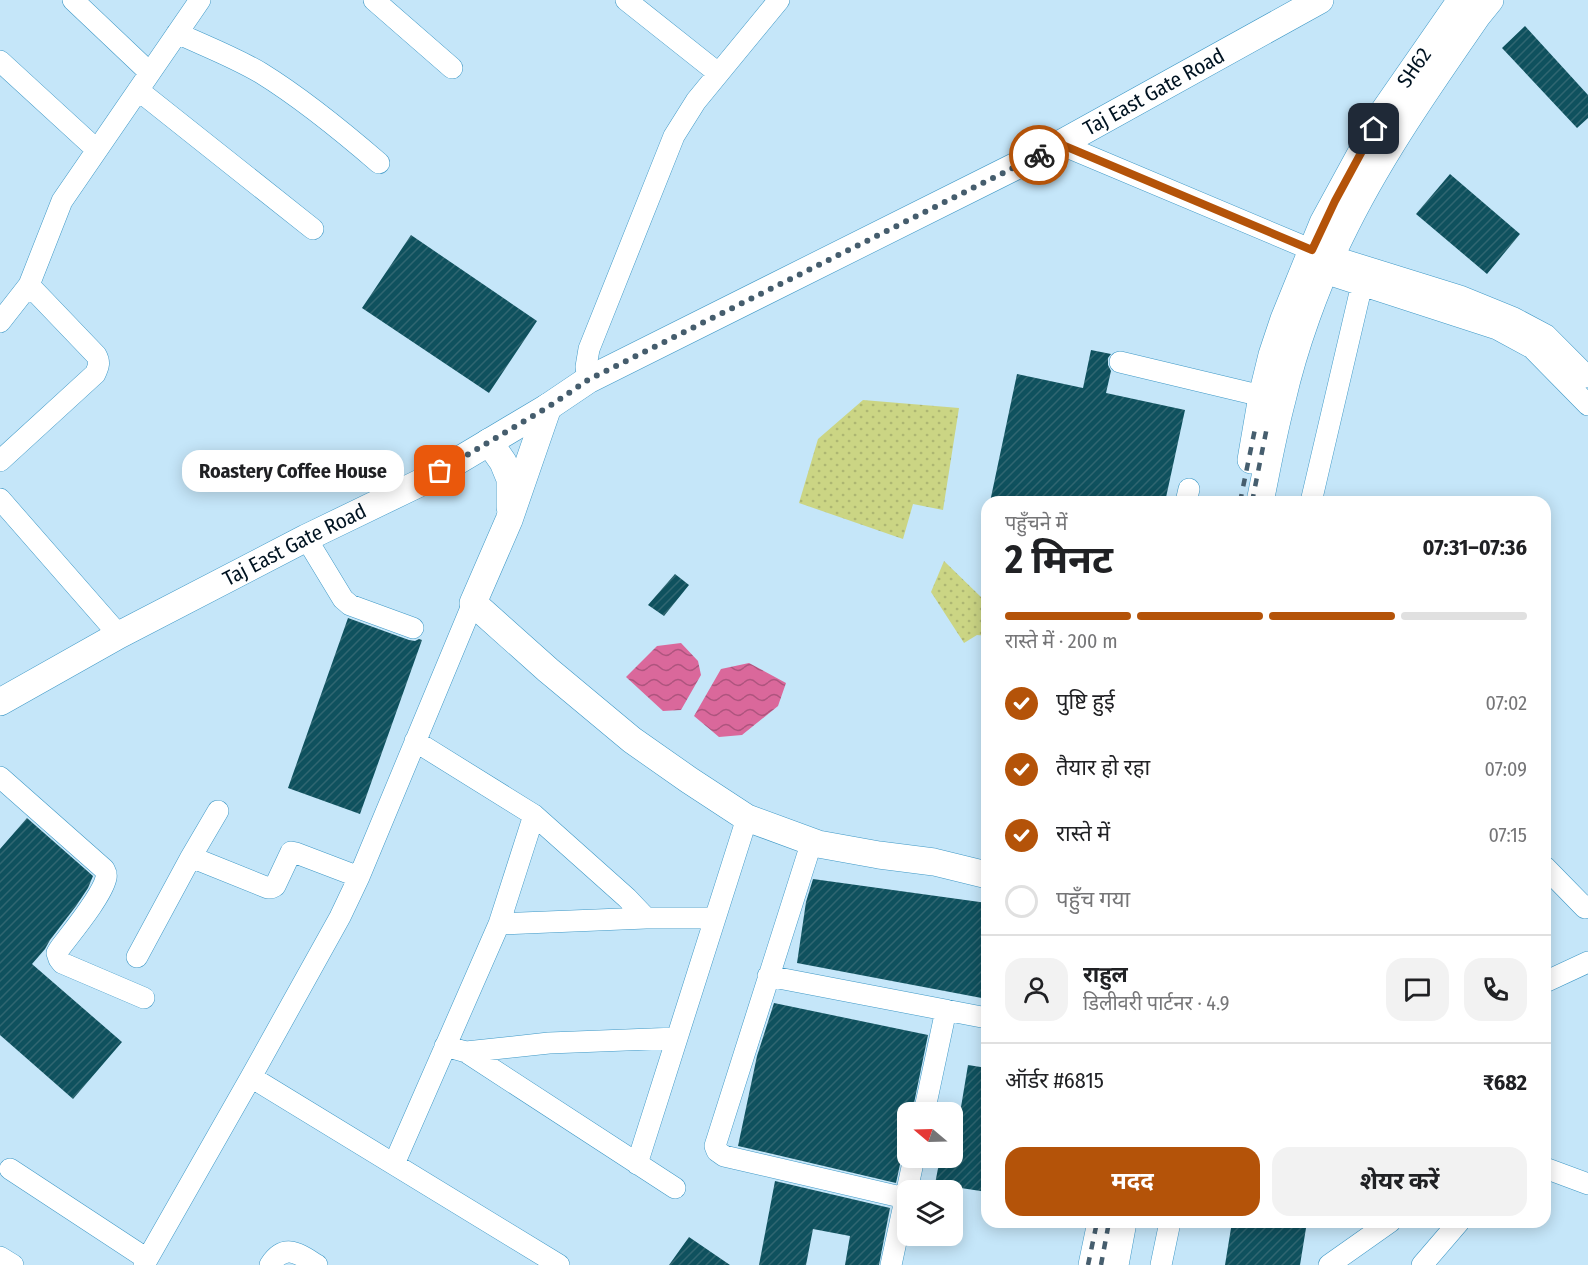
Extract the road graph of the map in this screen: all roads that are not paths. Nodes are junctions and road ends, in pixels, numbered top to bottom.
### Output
1 (73, 0) edge
2 (200, 0) edge
3 (374, 0) edge
4 (626, 0) edge
5 (779, 0) edge
6 (1320, 0) edge
7 (1461, 0) edge
8 (1490, 0) edge
9 (1296, 6) edge
10 (177, 33) junction
11 (0, 61) edge
12 (452, 68) dead end
13 (718, 74) junction
14 (144, 81) junction
15 (1060, 144) junction
16 (97, 150) junction
17 (380, 163) dead end
18 (313, 229) dead end
19 (1318, 261) junction
20 (1362, 284) junction
21 (29, 285) junction
22 (0, 321) edge
23 (1119, 362) dead end
24 (1588, 378) edge
25 (588, 380) junction
26 (1262, 396) junction
27 (1588, 405) edge
28 (548, 407) junction
29 (489, 442) junction
30 (0, 461) edge
31 (1244, 496) edge
32 (1261, 496) edge
33 (1312, 496) edge
34 (0, 499) edge
35 (509, 520) junction
36 (306, 538) junction
37 (473, 603) junction
38 (413, 628) dead end
39 (119, 636) junction
40 (0, 702) edge
41 (415, 741) junction
42 (0, 777) edge
43 (218, 811) dead end
44 (534, 815) junction
45 (747, 818) junction
46 (812, 841) junction
47 (192, 857) junction
48 (981, 858) edge
49 (934, 862) junction
50 (1551, 873) edge
51 (981, 874) edge
52 (359, 877) junction
53 (1588, 906) edge
54 (646, 918) junction
55 (715, 918) junction
56 (499, 924) junction
57 (137, 957) dead end
58 (1588, 962) edge
59 (768, 976) junction
60 (1551, 979) edge
61 (144, 998) dead end
62 (946, 1010) junction
63 (981, 1017) edge
64 (677, 1038) junction
65 (445, 1046) junction
66 (466, 1052) junction
67 (251, 1077) junction
68 (926, 1102) edge
69 (394, 1164) junction
70 (637, 1164) junction
71 (10, 1169) dead end
72 (1551, 1170) edge
73 (1588, 1184) edge
74 (675, 1188) dead end
75 (897, 1196) edge
76 (1100, 1228) edge
77 (1122, 1228) edge
78 (1169, 1228) edge
79 (1381, 1228) edge
80 (1454, 1228) edge
81 (897, 1236) edge
82 (0, 1257) edge
83 (146, 1262) edge
84 (13, 1265) edge
85 (270, 1265) edge
86 (317, 1265) edge
87 (560, 1265) edge
88 (891, 1265) edge
89 (1092, 1265) edge
90 (1115, 1265) edge
91 (1161, 1265) edge
92 (1329, 1265) edge
93 (1422, 1265) edge

1 - 14 street
2 - 10 street
3 - 12 street
4 - 13 street
5 - 13 street
6 - 9 main road, Taj East Gate Road
7 - 19 main road, SH62 / SH62
8 - 19 main road, SH62
9 - 15 main road, Taj East Gate Road
10 - 14 street
10 - 17 street
11 - 16 street
13 - 25 street
14 - 16 street
14 - 18 street
15 - 19 street
15 - 25 main road, Taj East Gate Road
16 - 21 street
19 - 20 street
19 - 24 street
19 - 26 main road, SH62
19 - 32 main road, SH62
20 - 27 street
20 - 33 street
21 - 22 street
21 - 30 street
23 - 26 street
25 - 28 main road, Taj East Gate Road
26 - 31 main road, SH62
28 - 29 main road, Taj East Gate Road
28 - 35 main road
29 - 35 main road
29 - 36 main road, Taj East Gate Road
34 - 39 street
35 - 37 main road
36 - 38 street
36 - 39 main road, Taj East Gate Road
37 - 41 street
37 - 45 main road
39 - 40 main road, Taj East Gate Road
41 - 44 street
41 - 52 street
42 - 61 street
43 - 47 street
44 - 54 street
44 - 56 street
45 - 46 main road
45 - 55 street
46 - 49 main road
46 - 59 street
47 - 52 street
47 - 57 street
48 - 49 main road
49 - 51 main road
50 - 53 street
52 - 67 street
54 - 55 street
54 - 56 street
55 - 64 street
56 - 65 street
58 - 60 street
59 - 62 street
59 - 75 street
62 - 63 street
62 - 68 street
64 - 66 street
64 - 70 street
65 - 66 street
65 - 69 street
66 - 70 street
67 - 69 street
67 - 83 street
69 - 87 street
70 - 74 street
71 - 83 street
72 - 73 street
76 - 89 main road
77 - 90 main road
78 - 91 street
79 - 92 street
80 - 93 street
81 - 88 street
82 - 84 street
85 - 86 street

